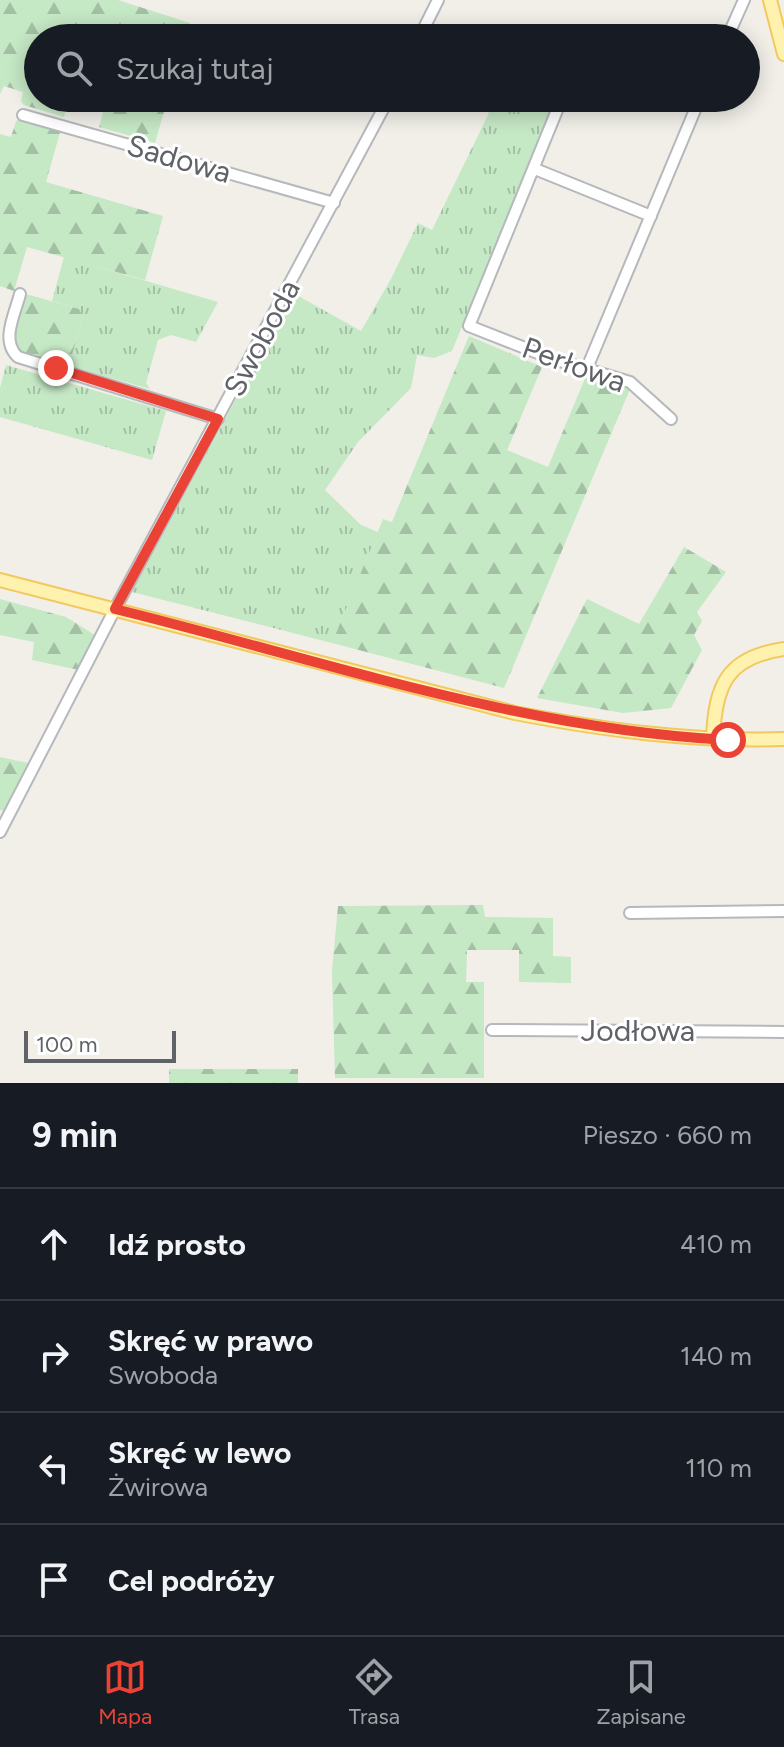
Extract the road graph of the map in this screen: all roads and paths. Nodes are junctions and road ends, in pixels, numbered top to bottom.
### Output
1 (438, 0) edge
2 (744, 0) edge
3 (770, 0) edge
4 (426, 24) edge
5 (733, 24) edge
6 (784, 54) edge
7 (382, 112) edge
8 (557, 112) edge
9 (694, 112) edge
10 (23, 115) dead end
11 (535, 169) junction
12 (334, 203) junction
13 (651, 216) junction
14 (20, 294) dead end
15 (587, 368) junction
16 (218, 419) junction
17 (671, 419) dead end
18 (0, 580) edge
19 (115, 609) junction
20 (784, 649) edge
21 (713, 739) junction
22 (784, 739) edge
23 (0, 832) edge
24 (784, 911) edge
25 (630, 913) dead end
26 (492, 1030) dead end
27 (784, 1032) edge

1 - 4 street
2 - 5 street
3 - 6 main road
7 - 12 street, Swoboda
8 - 11 street
9 - 13 street
10 - 12 street, Sadowa
11 - 13 street
11 - 15 street, Perłowa
12 - 16 street, Swoboda
13 - 15 street
14 - 16 street
15 - 17 street, Perłowa
16 - 19 street, Swoboda
18 - 19 main road
19 - 21 main road
19 - 23 street, Swoboda
20 - 21 main road
21 - 22 main road
24 - 25 street
26 - 27 street, Jodłowa

